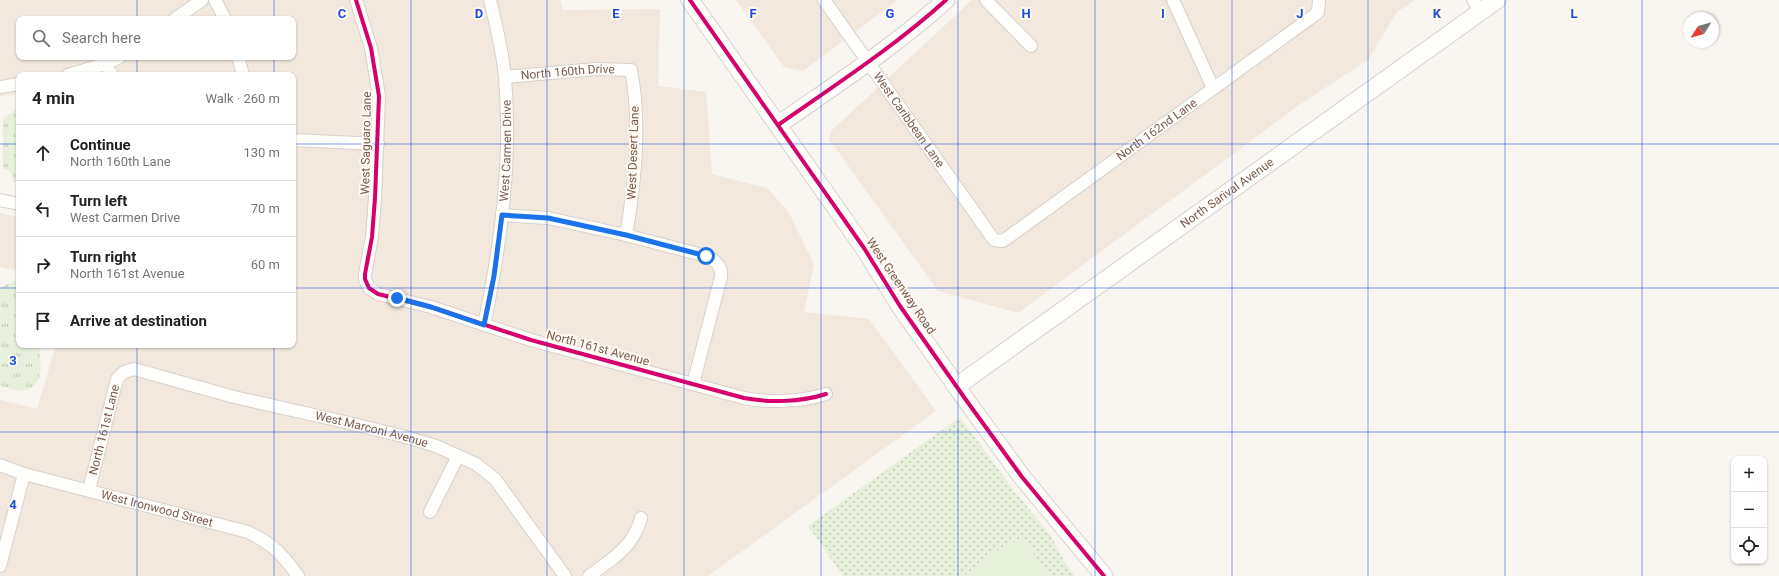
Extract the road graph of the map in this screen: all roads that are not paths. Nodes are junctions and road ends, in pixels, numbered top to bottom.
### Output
1 (202, 0) edge
2 (215, 0) edge
3 (356, 0) edge
4 (490, 0) edge
5 (690, 0) edge
6 (824, 0) edge
7 (946, 0) edge
8 (986, 0) edge
9 (1173, 0) edge
10 (1497, 0) edge
11 (1318, 6) edge
12 (1477, 6) edge
13 (179, 16) edge
14 (223, 16) edge
15 (1031, 46) dead end
16 (114, 60) edge
17 (239, 60) edge
18 (868, 63) junction
19 (105, 64) junction
20 (631, 70) joint
21 (78, 72) edge
22 (110, 72) edge
23 (242, 72) edge
24 (505, 77) junction
25 (16, 84) edge
26 (0, 87) edge
27 (1214, 88) junction
28 (778, 125) junction
29 (296, 140) edge
30 (378, 144) junction
31 (0, 200) edge
32 (16, 203) edge
33 (502, 215) junction
34 (626, 235) junction
35 (994, 240) joint
36 (369, 288) joint
37 (484, 325) junction
38 (124, 372) joint
39 (693, 384) junction
40 (957, 386) junction
41 (826, 394) dead end
42 (458, 456) junction
43 (0, 465) edge
44 (24, 474) junction
45 (89, 490) junction
46 (430, 512) dead end
47 (641, 518) dead end
48 (0, 566) edge
49 (298, 576) edge
50 (565, 576) edge
51 (589, 576) edge
52 (1104, 576) edge

1 - 13 street
2 - 14 street
3 - 30 street, West Saguaro Lane
4 - 24 street, West Carmen Drive
5 - 28 main road, West Greenway Road
6 - 18 street, West Caribbean Lane
7 - 18 main road
8 - 15 street
9 - 27 street
10 - 12 main road, North Sarival Avenue
11 - 27 street, North 162nd Lane
12 - 40 main road, North Sarival Avenue
16 - 19 street
17 - 23 street
18 - 28 main road
18 - 35 street, West Caribbean Lane
19 - 21 street
19 - 22 street
20 - 24 street, North 160th Drive
20 - 34 street, West Desert Lane
24 - 33 street, West Carmen Drive
25 - 26 street
27 - 35 street, North 162nd Lane
28 - 40 main road, West Greenway Road
29 - 30 street
30 - 36 street, West Saguaro Lane
31 - 32 street
33 - 34 street
33 - 37 street, West Carmen Drive
34 - 39 street
36 - 37 street, North 161st Avenue
37 - 39 street, North 161st Avenue
38 - 42 street, West Marconi Avenue
38 - 45 street, North 161st Lane
39 - 41 street, North 161st Avenue
40 - 52 main road, West Greenway Road
42 - 46 street
42 - 50 street, West Marconi Avenue
43 - 44 street, West Ironwood Street
44 - 45 street, West Ironwood Street
44 - 48 street
45 - 49 street, West Ironwood Street
47 - 51 street

